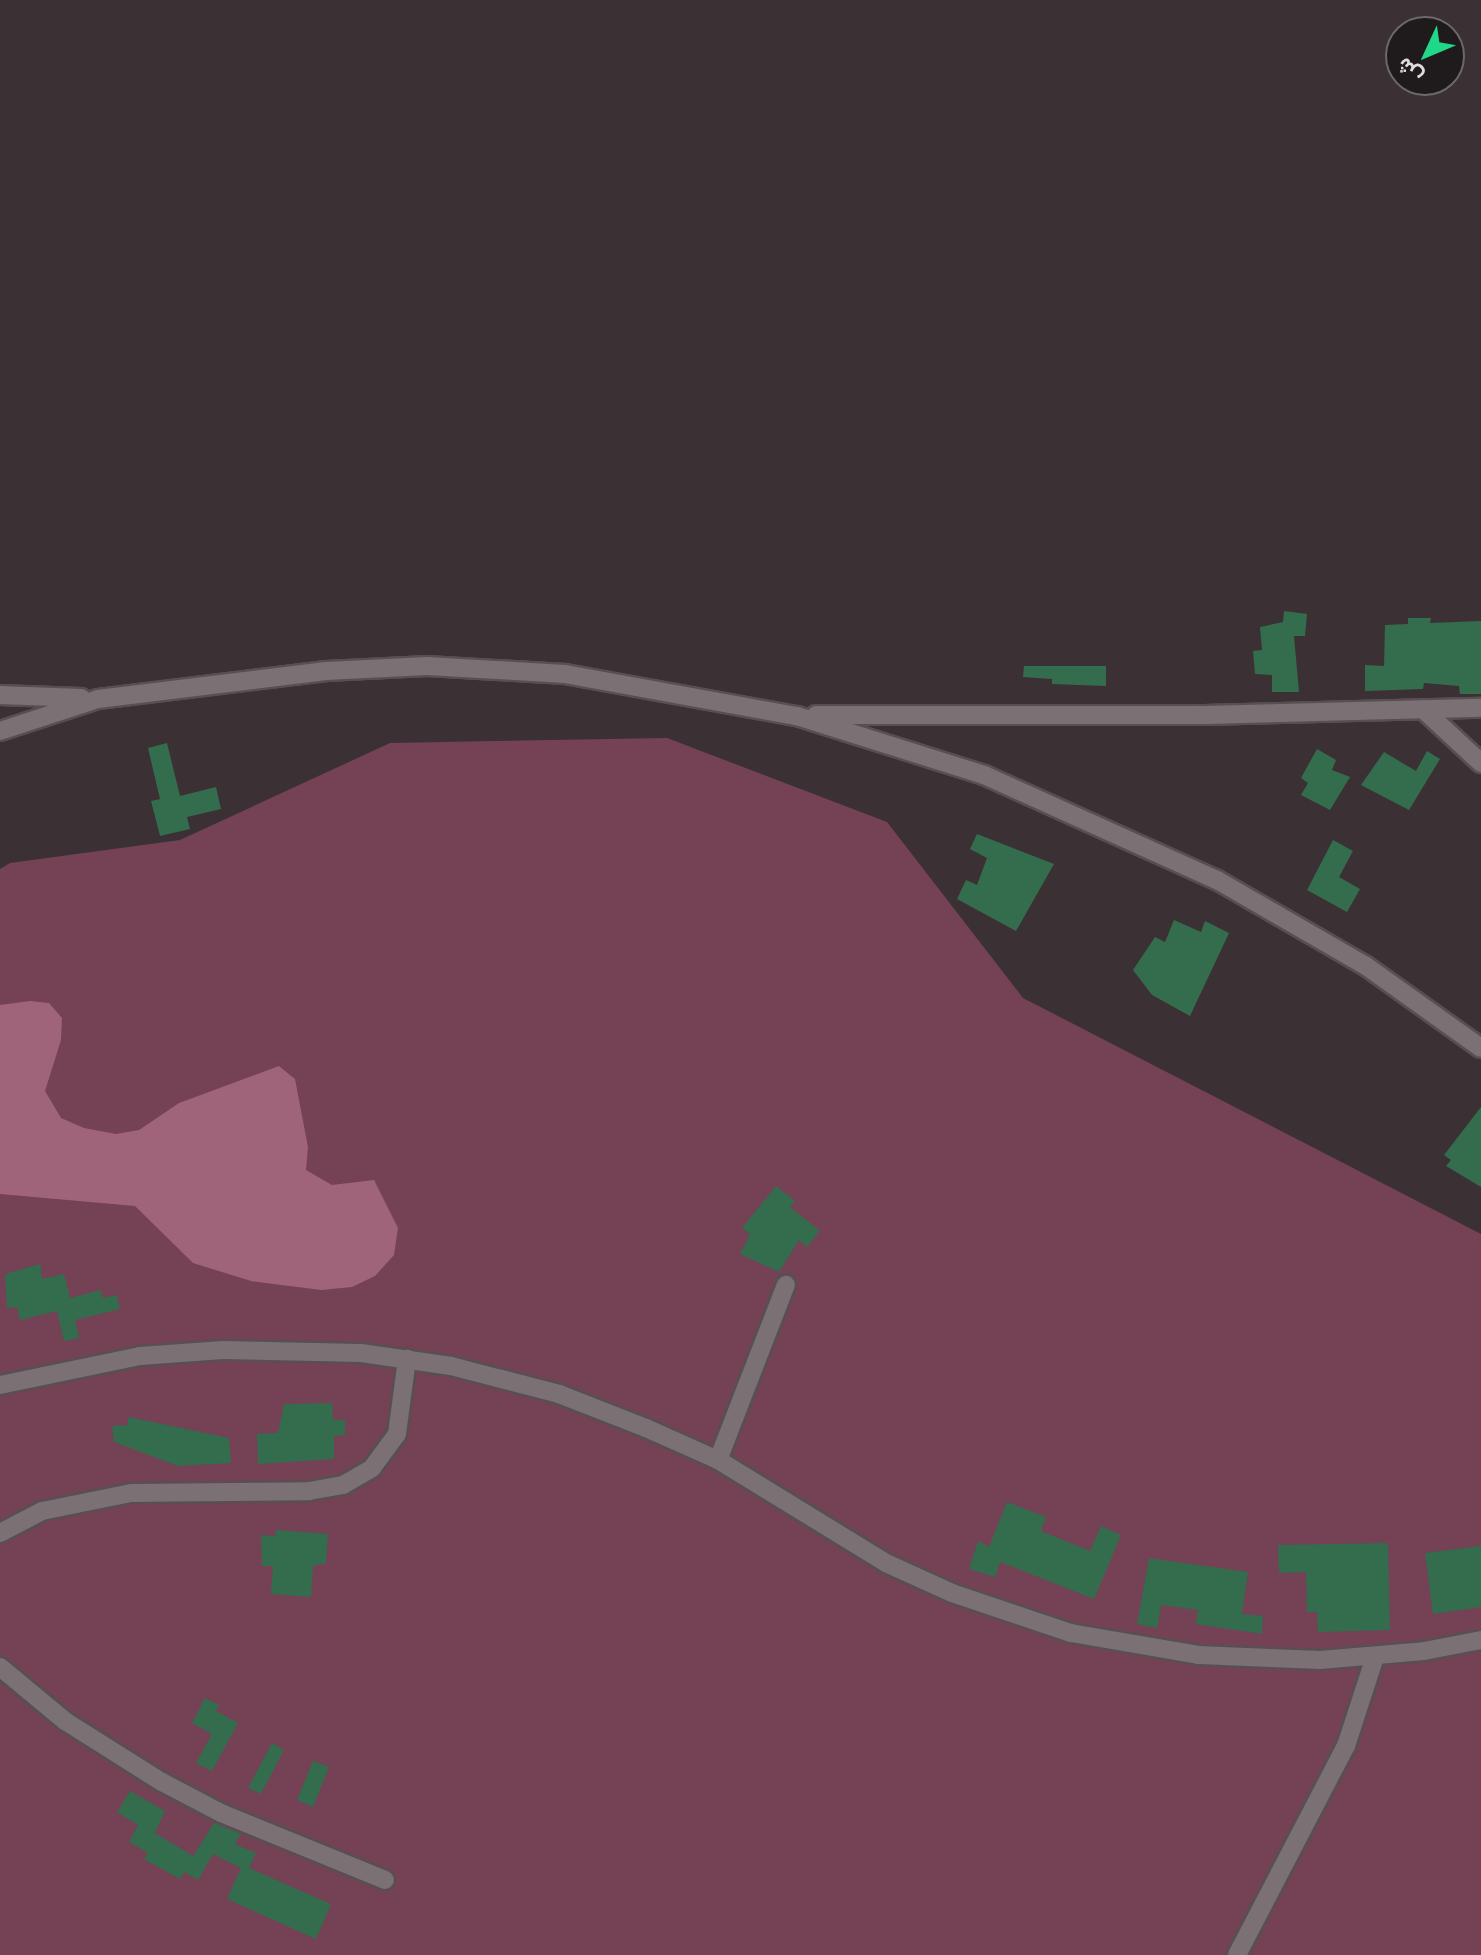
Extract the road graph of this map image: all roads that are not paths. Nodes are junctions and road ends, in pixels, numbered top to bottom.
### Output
1 (0, 695) edge
2 (98, 699) junction
3 (1481, 708) edge
4 (1424, 710) junction
5 (797, 716) junction
6 (0, 731) edge
7 (1481, 763) edge
8 (1481, 1048) edge
9 (786, 1285) dead end
10 (407, 1359) junction
11 (0, 1385) edge
12 (718, 1460) junction
13 (0, 1533) edge
14 (1481, 1640) edge
15 (1375, 1657) junction
16 (0, 1667) edge
17 (385, 1880) dead end
18 (1237, 1955) edge

1 - 2 street
2 - 5 street
2 - 6 street
3 - 4 street
4 - 5 street
4 - 7 street
5 - 8 street
9 - 12 street
10 - 11 street
10 - 12 street
10 - 13 street
12 - 15 street
14 - 15 street
15 - 18 street
16 - 17 street

